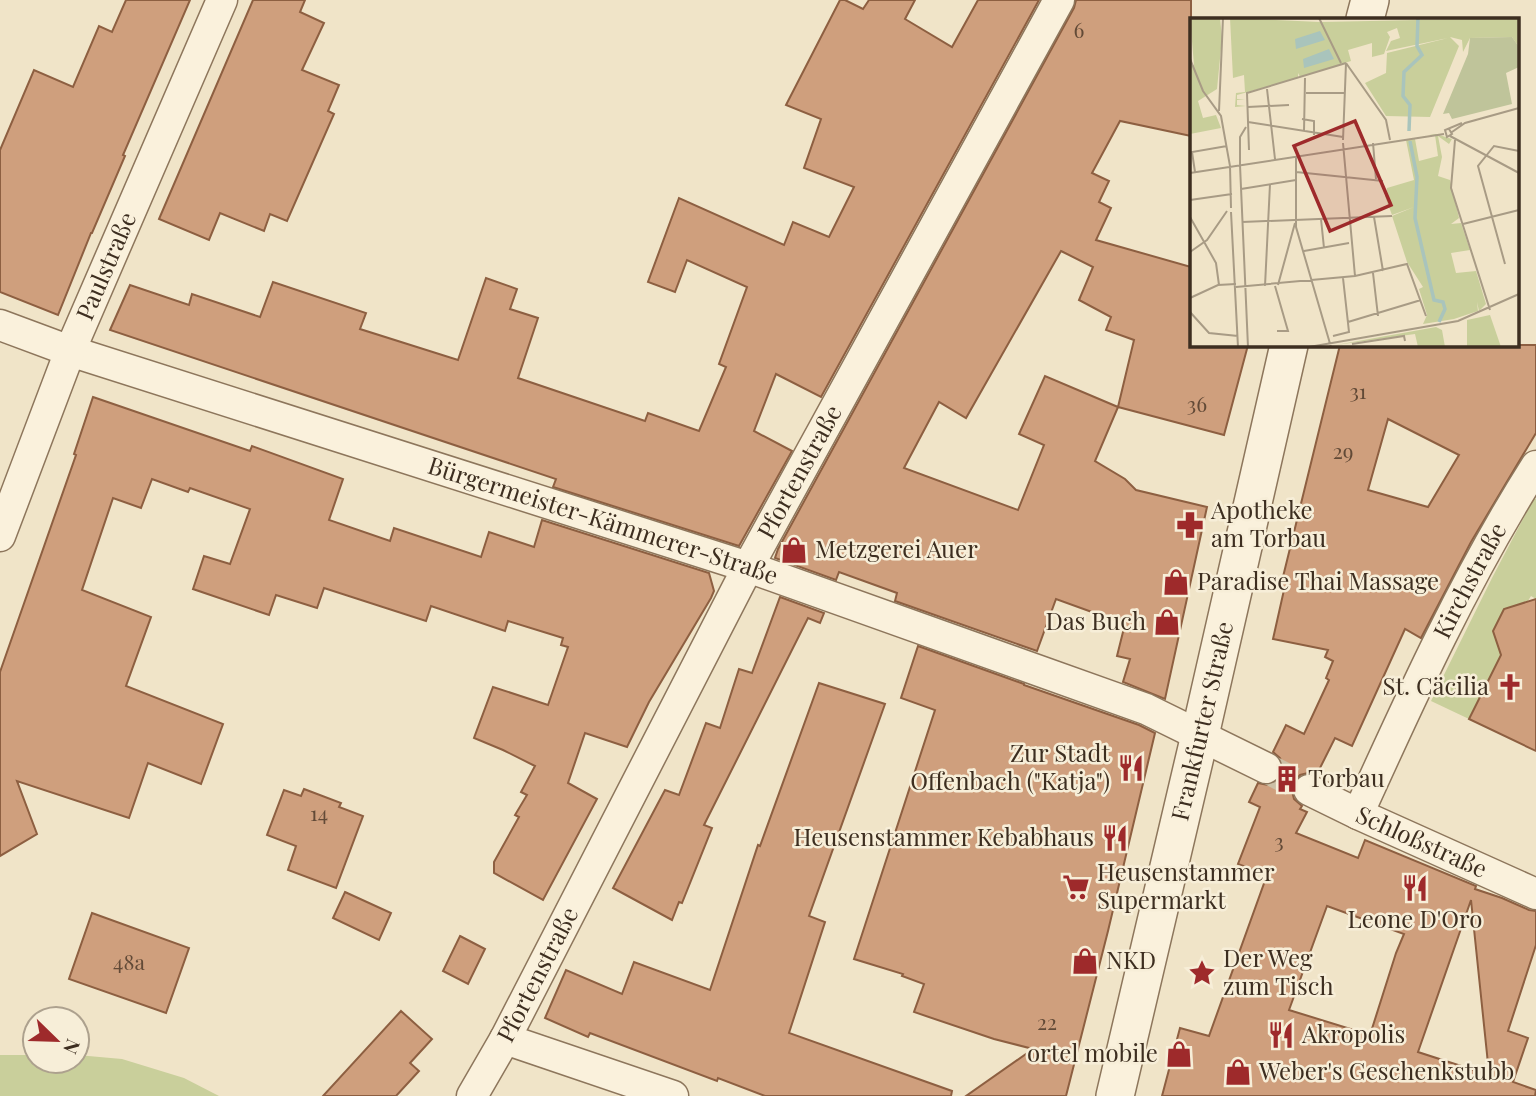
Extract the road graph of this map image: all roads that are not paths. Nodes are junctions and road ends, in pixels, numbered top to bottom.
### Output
1 (222, 0) edge
2 (1059, 0) edge
3 (1370, 0) edge
4 (1365, 18) edge
5 (0, 325) edge
6 (1289, 346) edge
7 (70, 351) junction
8 (1536, 466) edge
9 (0, 536) edge
10 (748, 567) junction
11 (1200, 735) junction
12 (1265, 768) tunnel mouth
13 (1310, 790) tunnel mouth
14 (1358, 814) junction
15 (1536, 894) edge
16 (505, 1039) junction
17 (472, 1096) edge
18 (673, 1096) edge
19 (1115, 1096) edge

1 - 7 street, Paulstraße
2 - 10 street, Pfortenstraße
3 - 4 street
5 - 7 street, Bürgermeister-Kämmerer-Straße
6 - 11 street, Frankfurter Straße
7 - 9 street, Paulstraße
7 - 10 street, Bürgermeister-Kämmerer-Straße
8 - 14 street, Kirchstraße
10 - 11 street, Bürgermeister-Kämmerer-Straße
10 - 16 street, Pfortenstraße
11 - 12 street
11 - 19 street, Frankfurter Straße
13 - 14 street, Schloßstraße
14 - 15 street, Schloßstraße
16 - 17 street, Pfortenstraße
16 - 18 street

